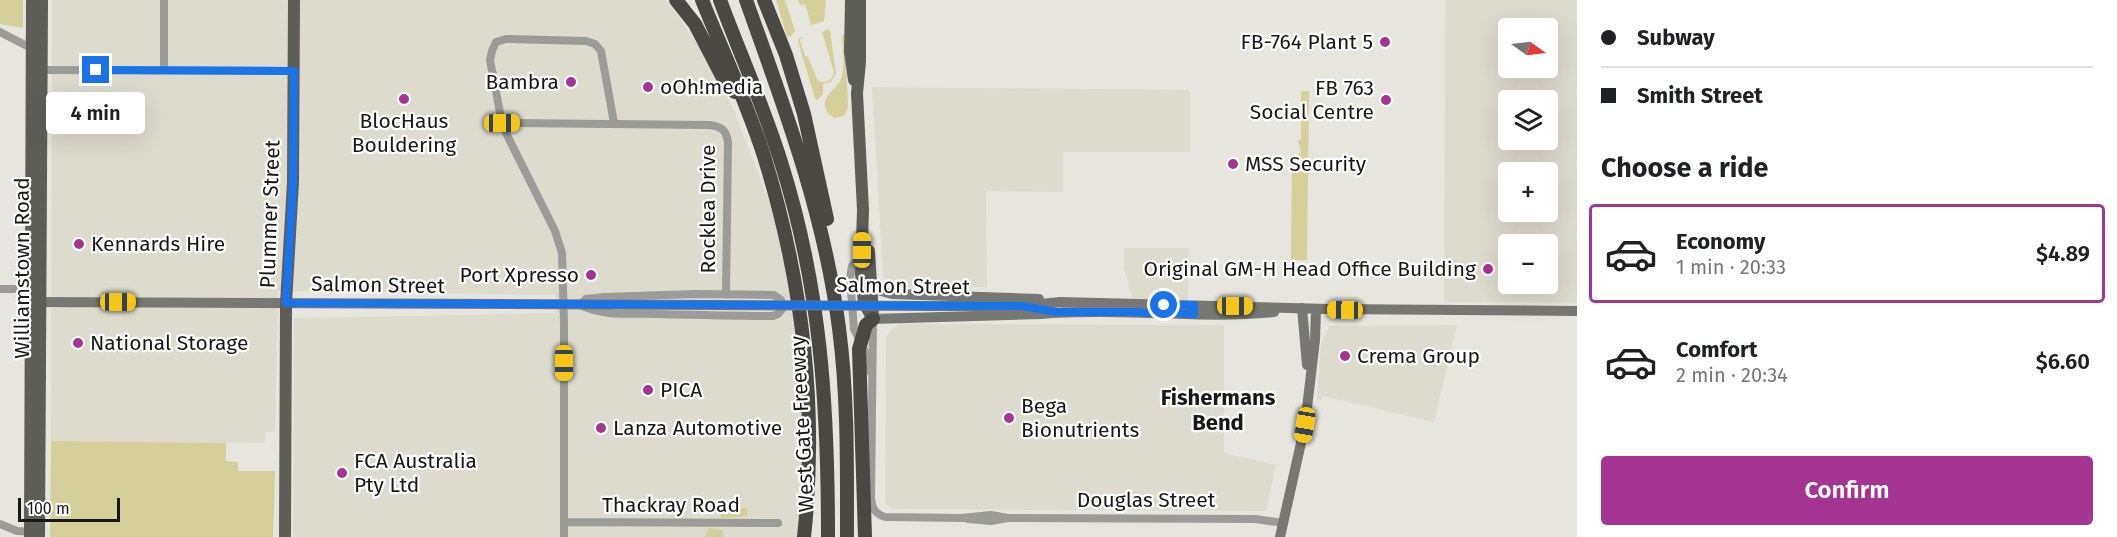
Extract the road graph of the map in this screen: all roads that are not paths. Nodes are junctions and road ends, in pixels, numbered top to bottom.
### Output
1 (32, 0) edge
2 (42, 0) edge
3 (164, 0) edge
4 (294, 0) edge
5 (675, 0) edge
6 (702, 0) edge
7 (720, 0) edge
8 (746, 0) edge
9 (764, 0) edge
10 (772, 0) edge
11 (851, 0) edge
12 (860, 0) edge
13 (0, 33) edge
14 (25, 45) dead end
15 (855, 52) junction
16 (786, 55) junction
17 (37, 70) junction
18 (164, 70) junction
19 (294, 71) junction
20 (745, 102) junction
21 (502, 123) junction
22 (614, 123) junction
23 (863, 210) junction
24 (862, 250) junction
25 (871, 282) junction
26 (832, 284) junction
27 (0, 289) edge
28 (31, 289) junction
29 (726, 294) junction
30 (899, 294) junction
31 (36, 302) junction
32 (286, 303) junction
33 (564, 305) junction
34 (580, 305) junction
35 (1058, 307) junction
36 (1302, 309) junction
37 (1316, 309) junction
38 (1577, 311) edge
39 (901, 318) junction
40 (873, 319) junction
41 (860, 343) junction
42 (843, 356) junction
43 (809, 388) junction
44 (1308, 389) junction
45 (871, 393) junction
46 (564, 522) junction
47 (778, 523) dead end
48 (1284, 523) junction
49 (0, 525) edge
50 (35, 534) edge
51 (285, 537) edge
52 (564, 537) edge
53 (804, 537) edge
54 (814, 537) edge
55 (828, 537) edge
56 (847, 537) edge
57 (863, 537) edge
58 (1280, 537) edge

1 - 17 main road, Williamstown Road
2 - 17 main road, Williamstown Road
3 - 18 street
4 - 19 main road, Plummer Street
5 - 20 highway
6 - 20 highway
7 - 55 highway, West Gate Freeway
8 - 26 highway, West Gate Freeway
9 - 16 highway
10 - 16 highway
11 - 15 main road
12 - 15 main road
13 - 14 street
15 - 23 main road
16 - 26 highway
17 - 18 street
17 - 28 main road, Williamstown Road
17 - 31 main road, Williamstown Road
18 - 19 street
19 - 32 main road, Plummer Street
20 - 43 highway
21 - 22 street, Rocklea Drive
21 - 22 street
21 - 33 street
22 - 29 street, Rocklea Drive
23 - 24 main road
23 - 25 main road
24 - 40 main road
24 - 41 street
25 - 30 street, Salmon Street
25 - 40 main road
26 - 42 highway, West Gate Freeway
27 - 28 street
28 - 31 main road, Williamstown Road
29 - 34 street, Salmon Street
29 - 34 street, Salmon Street
30 - 35 street, Salmon Street
30 - 39 street
31 - 32 street, Salmon Street
31 - 50 main road, Williamstown Road
32 - 33 street, Salmon Street
32 - 51 main road, Plummer Street
33 - 34 street, Salmon Street
33 - 46 street
34 - 35 street, Salmon Street, bridge
35 - 36 street, Salmon Street
35 - 39 street, Salmon Street
36 - 37 street, Salmon Street
36 - 44 street
37 - 38 street, Salmon Street
37 - 44 street
39 - 40 street, Salmon Street
40 - 41 highway
40 - 45 street
41 - 45 street
41 - 57 highway
42 - 56 highway, West Gate Freeway
42 - 57 highway
43 - 53 highway
43 - 54 highway
44 - 48 street
45 - 48 street, Douglas Street
46 - 47 street, Thackray Road
46 - 52 street
48 - 58 street
49 - 50 street

